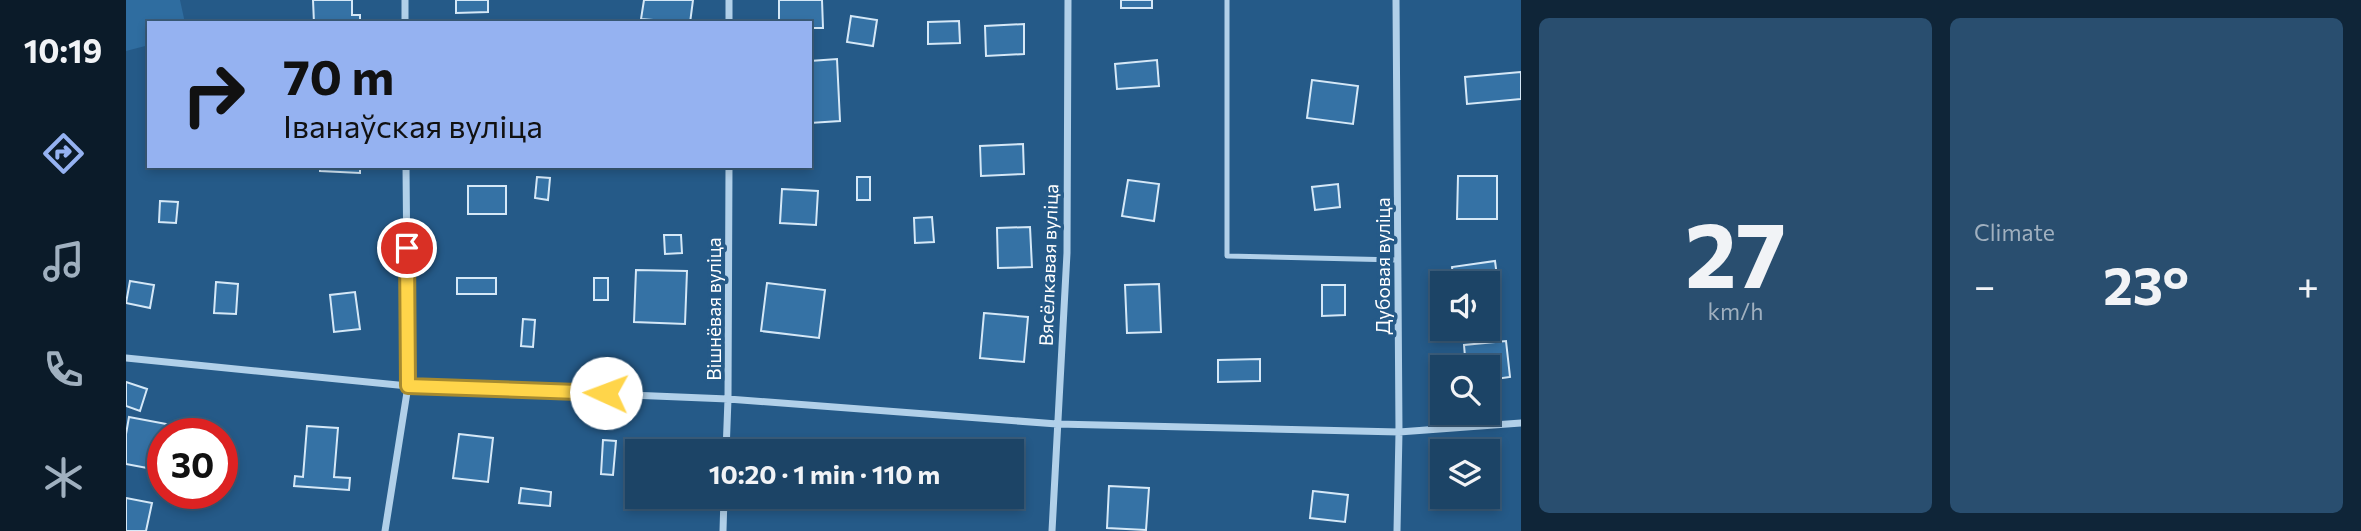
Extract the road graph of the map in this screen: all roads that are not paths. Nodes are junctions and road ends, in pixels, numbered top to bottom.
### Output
1 (405, 0) edge
2 (729, 0) edge
3 (1068, 0) edge
4 (1227, 0) edge
5 (1396, 0) edge
6 (405, 21) edge
7 (729, 21) edge
8 (407, 168) edge
9 (729, 168) edge
10 (1398, 260) junction
11 (126, 358) edge
12 (408, 386) junction
13 (728, 399) junction
14 (1521, 423) edge
15 (1057, 424) junction
16 (1399, 432) junction
17 (726, 439) edge
18 (724, 509) edge
19 (385, 531) edge
20 (723, 531) edge
21 (1052, 531) edge
22 (1397, 531) edge

1 - 6 street
2 - 7 street
3 - 15 street, Вясёлкавая вуліца
4 - 10 lane
5 - 10 street, Дубовая вуліца
8 - 12 street
9 - 13 street, Вішнёвая вуліца
10 - 16 street, Дубовая вуліца
11 - 12 street
12 - 13 street
12 - 19 street
13 - 15 street
13 - 17 street, Вішнёвая вуліца
14 - 16 street
15 - 16 street
15 - 21 street, Вясёлкавая вуліца
16 - 22 street, Дубовая вуліца
18 - 20 street

